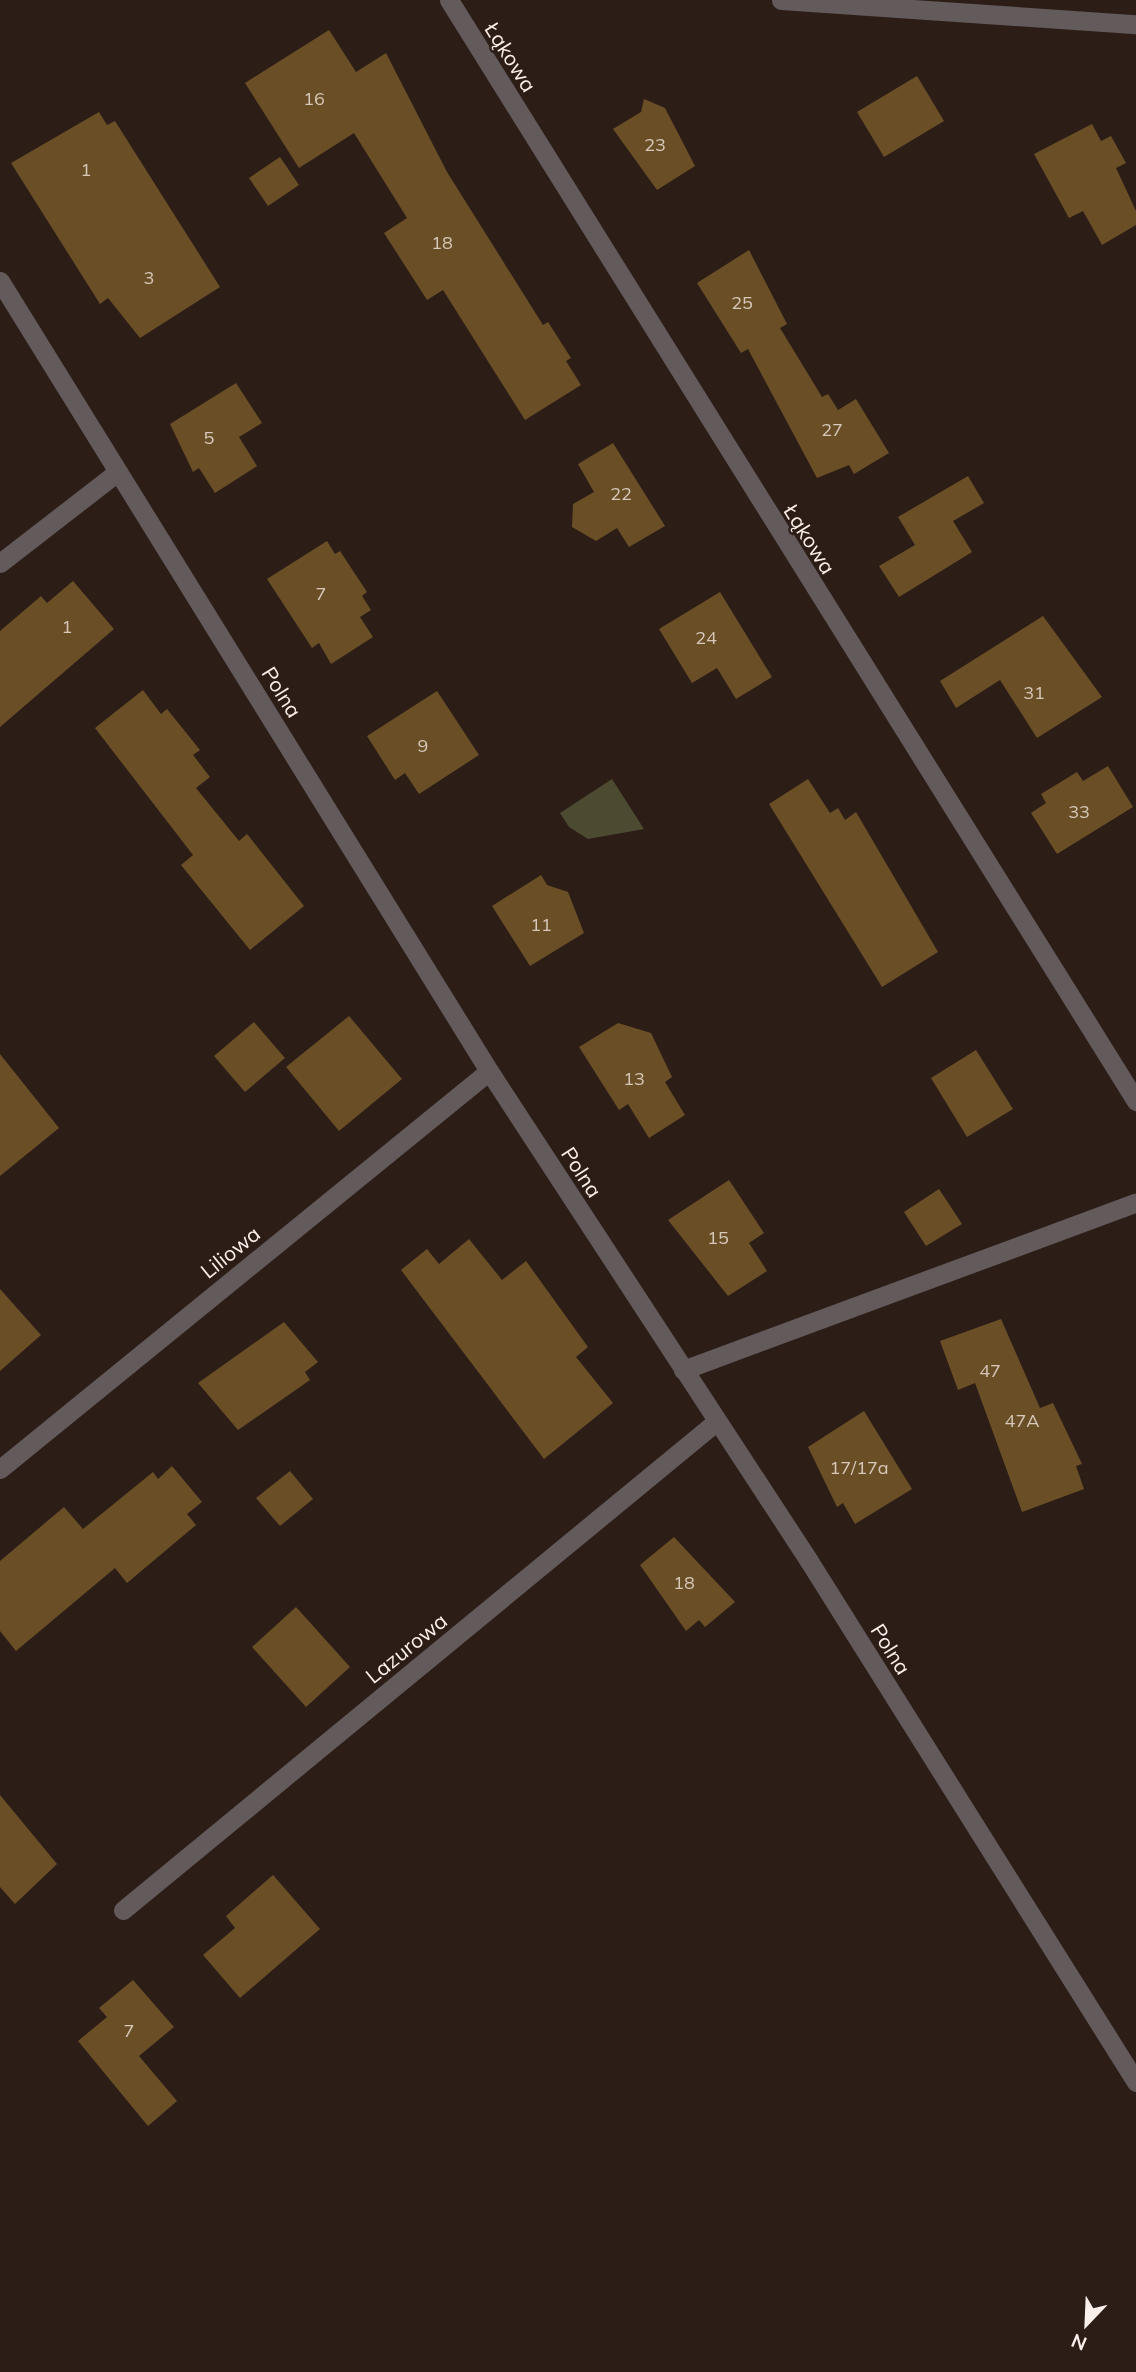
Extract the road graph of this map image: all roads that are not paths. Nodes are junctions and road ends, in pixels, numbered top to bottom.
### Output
1 (449, 0) edge
2 (781, 0) edge
3 (1136, 24) edge
4 (0, 281) edge
5 (116, 472) junction
6 (0, 564) edge
7 (489, 1071) junction
8 (1136, 1101) edge
9 (1136, 1202) edge
10 (684, 1370) junction
11 (717, 1421) junction
12 (0, 1469) edge
13 (123, 1910) dead end
14 (1136, 2082) edge

1 - 8 street, Łąkowa
2 - 3 street
4 - 5 street, Polna
5 - 6 street
5 - 7 street, Polna
7 - 10 street, Polna
7 - 12 street, Liliowa
9 - 10 street
10 - 11 street, Polna
11 - 13 street, Lazurowa
11 - 14 street, Polna

